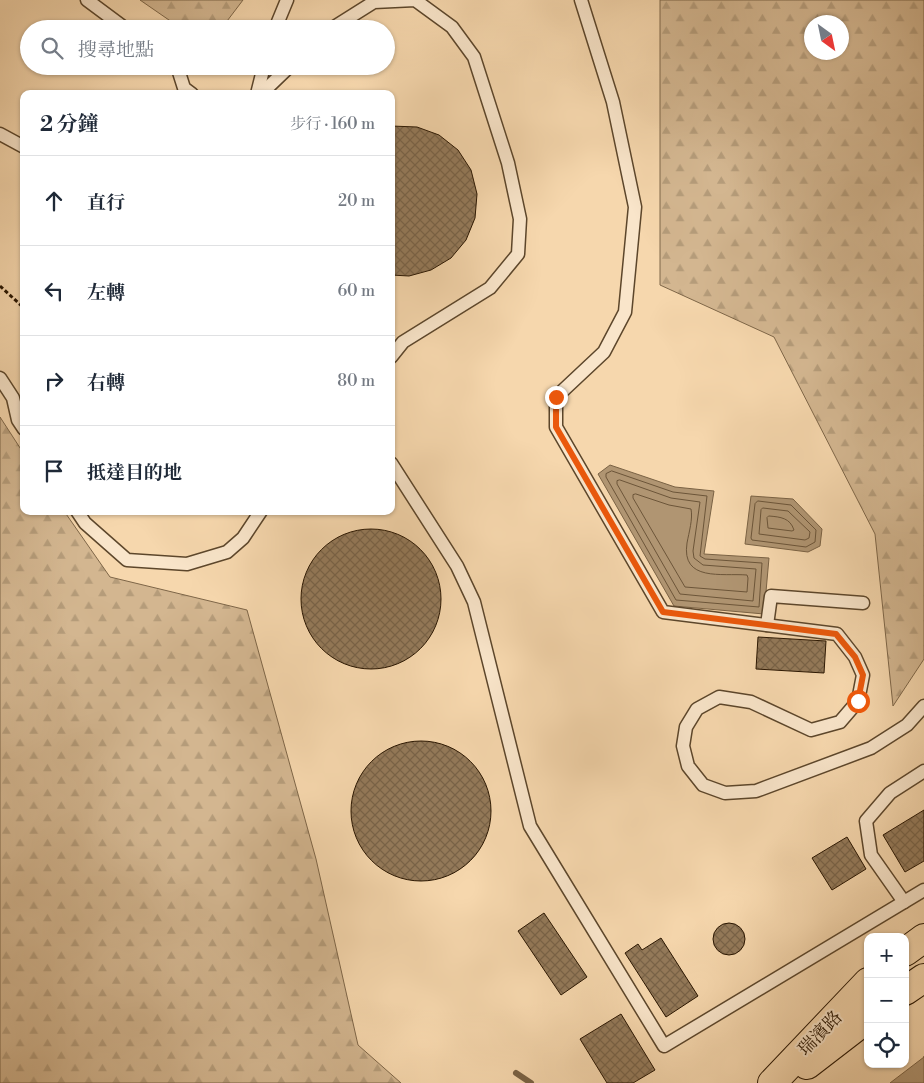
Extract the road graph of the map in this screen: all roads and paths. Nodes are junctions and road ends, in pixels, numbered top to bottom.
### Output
1 (87, 0) edge
2 (287, 0) edge
3 (581, 0) edge
4 (114, 20) edge
5 (279, 20) edge
6 (345, 20) edge
7 (180, 75) edge
8 (262, 75) edge
9 (281, 75) edge
10 (187, 90) edge
11 (258, 90) edge
12 (265, 90) edge
13 (0, 134) edge
14 (20, 145) edge
15 (0, 286) edge
16 (20, 304) edge
17 (395, 352) edge
18 (0, 378) edge
19 (20, 423) edge
20 (395, 469) edge
21 (80, 515) edge
22 (258, 515) edge
23 (863, 602) dead end
24 (767, 625) junction
25 (924, 706) edge
26 (924, 771) edge
27 (924, 890) edge
28 (904, 902) junction
29 (924, 938) edge
30 (909, 949) edge
31 (924, 978) edge
32 (864, 986) edge
33 (909, 988) edge
34 (864, 1021) edge
35 (772, 1083) edge
36 (784, 1083) edge

1 - 4 lane
2 - 5 lane
3 - 24 lane
6 - 17 lane
7 - 10 lane
8 - 11 lane
9 - 12 lane
13 - 14 lane
15 - 16 path
18 - 19 lane
20 - 28 lane
21 - 22 lane
23 - 24 lane
24 - 25 lane
26 - 28 lane
27 - 28 lane
29 - 30 main road
31 - 33 main road
32 - 35 main road, 瑞濱路
34 - 36 main road, 瑞濱路

